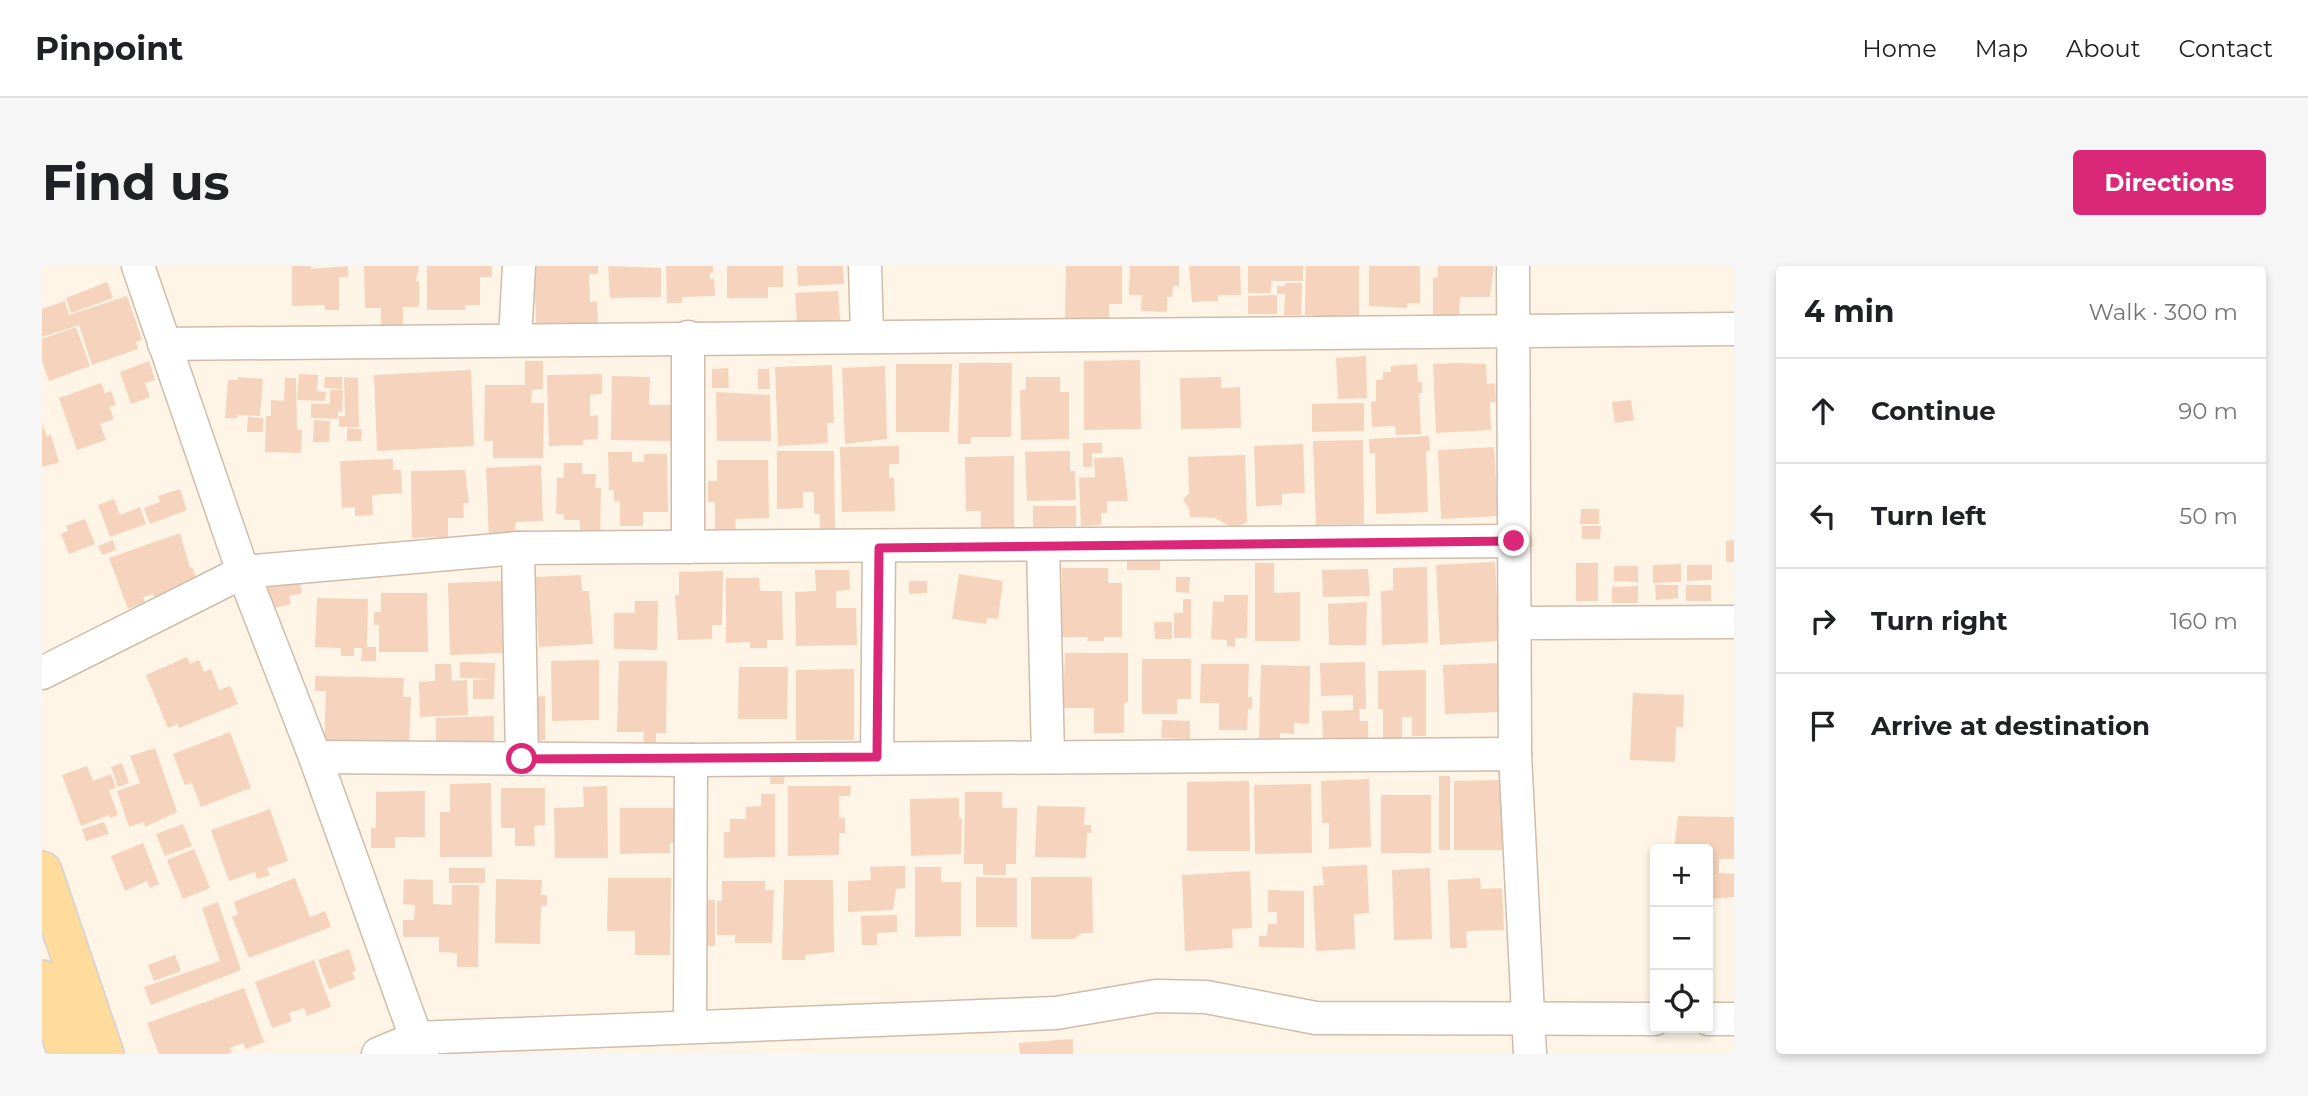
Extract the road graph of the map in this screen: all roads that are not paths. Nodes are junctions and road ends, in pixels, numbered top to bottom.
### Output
1 (138, 266) edge
2 (519, 266) edge
3 (865, 266) edge
4 (1513, 266) edge
5 (1734, 329) edge
6 (1513, 332) junction
7 (867, 335) junction
8 (688, 337) junction
9 (515, 339) junction
10 (164, 344) junction
11 (1514, 541) junction
12 (1043, 545) junction
13 (688, 547) junction
14 (518, 548) junction
15 (879, 548) junction
16 (243, 572) junction
17 (1734, 622) edge
18 (1516, 623) junction
19 (42, 673) edge
20 (1515, 754) junction
21 (315, 757) junction
22 (877, 757) junction
23 (1048, 757) junction
24 (522, 759) junction
25 (691, 760) junction
26 (42, 871) edge
27 (42, 981) edge
28 (1529, 1019) junction
29 (1650, 1019) edge
30 (1713, 1019) edge
31 (1734, 1019) edge
32 (690, 1025) junction
33 (419, 1046) edge
34 (68, 1054) edge
35 (104, 1054) edge
36 (378, 1054) edge
37 (1530, 1054) edge

1 - 10 street
2 - 9 street
3 - 7 street
4 - 6 street
5 - 6 street
6 - 7 street
6 - 11 street
7 - 8 street
8 - 9 street
8 - 13 street
9 - 10 street
10 - 16 street
11 - 12 street
11 - 18 street
12 - 15 street
12 - 23 street
13 - 14 street
13 - 15 street
14 - 16 street
14 - 24 street
15 - 22 street
16 - 19 street
16 - 21 street
17 - 18 street
18 - 20 street
20 - 23 street
20 - 28 street
21 - 24 street
21 - 33 street
22 - 23 street
22 - 25 street
24 - 25 street
25 - 32 street
26 - 35 main road
27 - 34 main road
28 - 29 street
28 - 32 street
28 - 37 street
30 - 31 street
32 - 33 street
33 - 36 street

